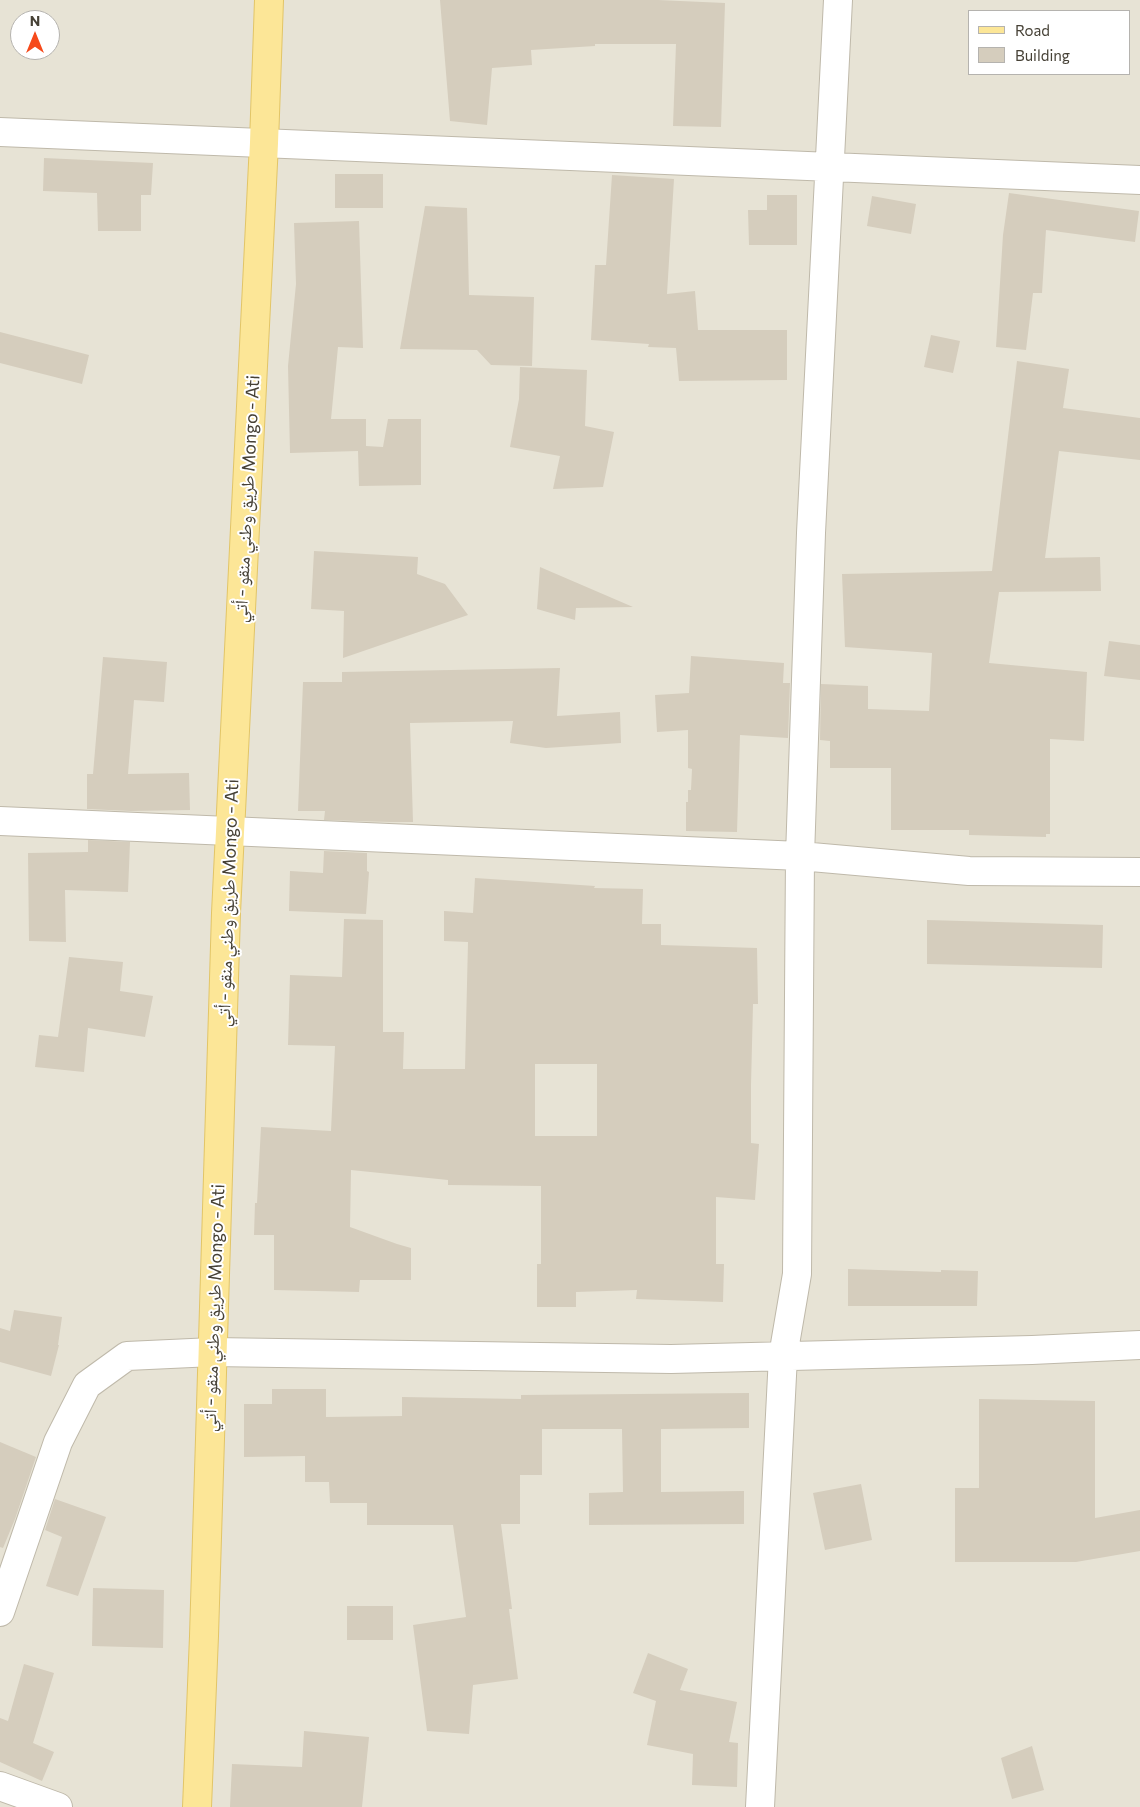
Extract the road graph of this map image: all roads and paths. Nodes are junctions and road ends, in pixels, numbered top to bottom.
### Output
1 (269, 0) edge
2 (838, 0) edge
3 (0, 132) edge
4 (264, 143) junction
5 (830, 167) junction
6 (1140, 180) edge
7 (0, 821) edge
8 (230, 830) junction
9 (800, 856) junction
10 (1140, 872) edge
11 (1140, 1345) edge
12 (213, 1352) junction
13 (784, 1356) junction
14 (0, 1612) edge
15 (0, 1786) edge
16 (58, 1807) edge
17 (197, 1807) edge
18 (760, 1807) edge

1 - 4 main road, طريق وطني منقو - أتي Mongo - Ati
2 - 5 street
3 - 4 street
4 - 5 street
4 - 8 main road, طريق وطني منقو - أتي Mongo - Ati
5 - 6 street
5 - 9 street
7 - 8 street
8 - 9 street
8 - 12 main road, طريق وطني منقو - أتي Mongo - Ati
9 - 10 street
9 - 13 street
11 - 13 street
12 - 13 street
12 - 14 street
12 - 17 main road, طريق وطني منقو - أتي Mongo - Ati
13 - 18 street
15 - 16 street

